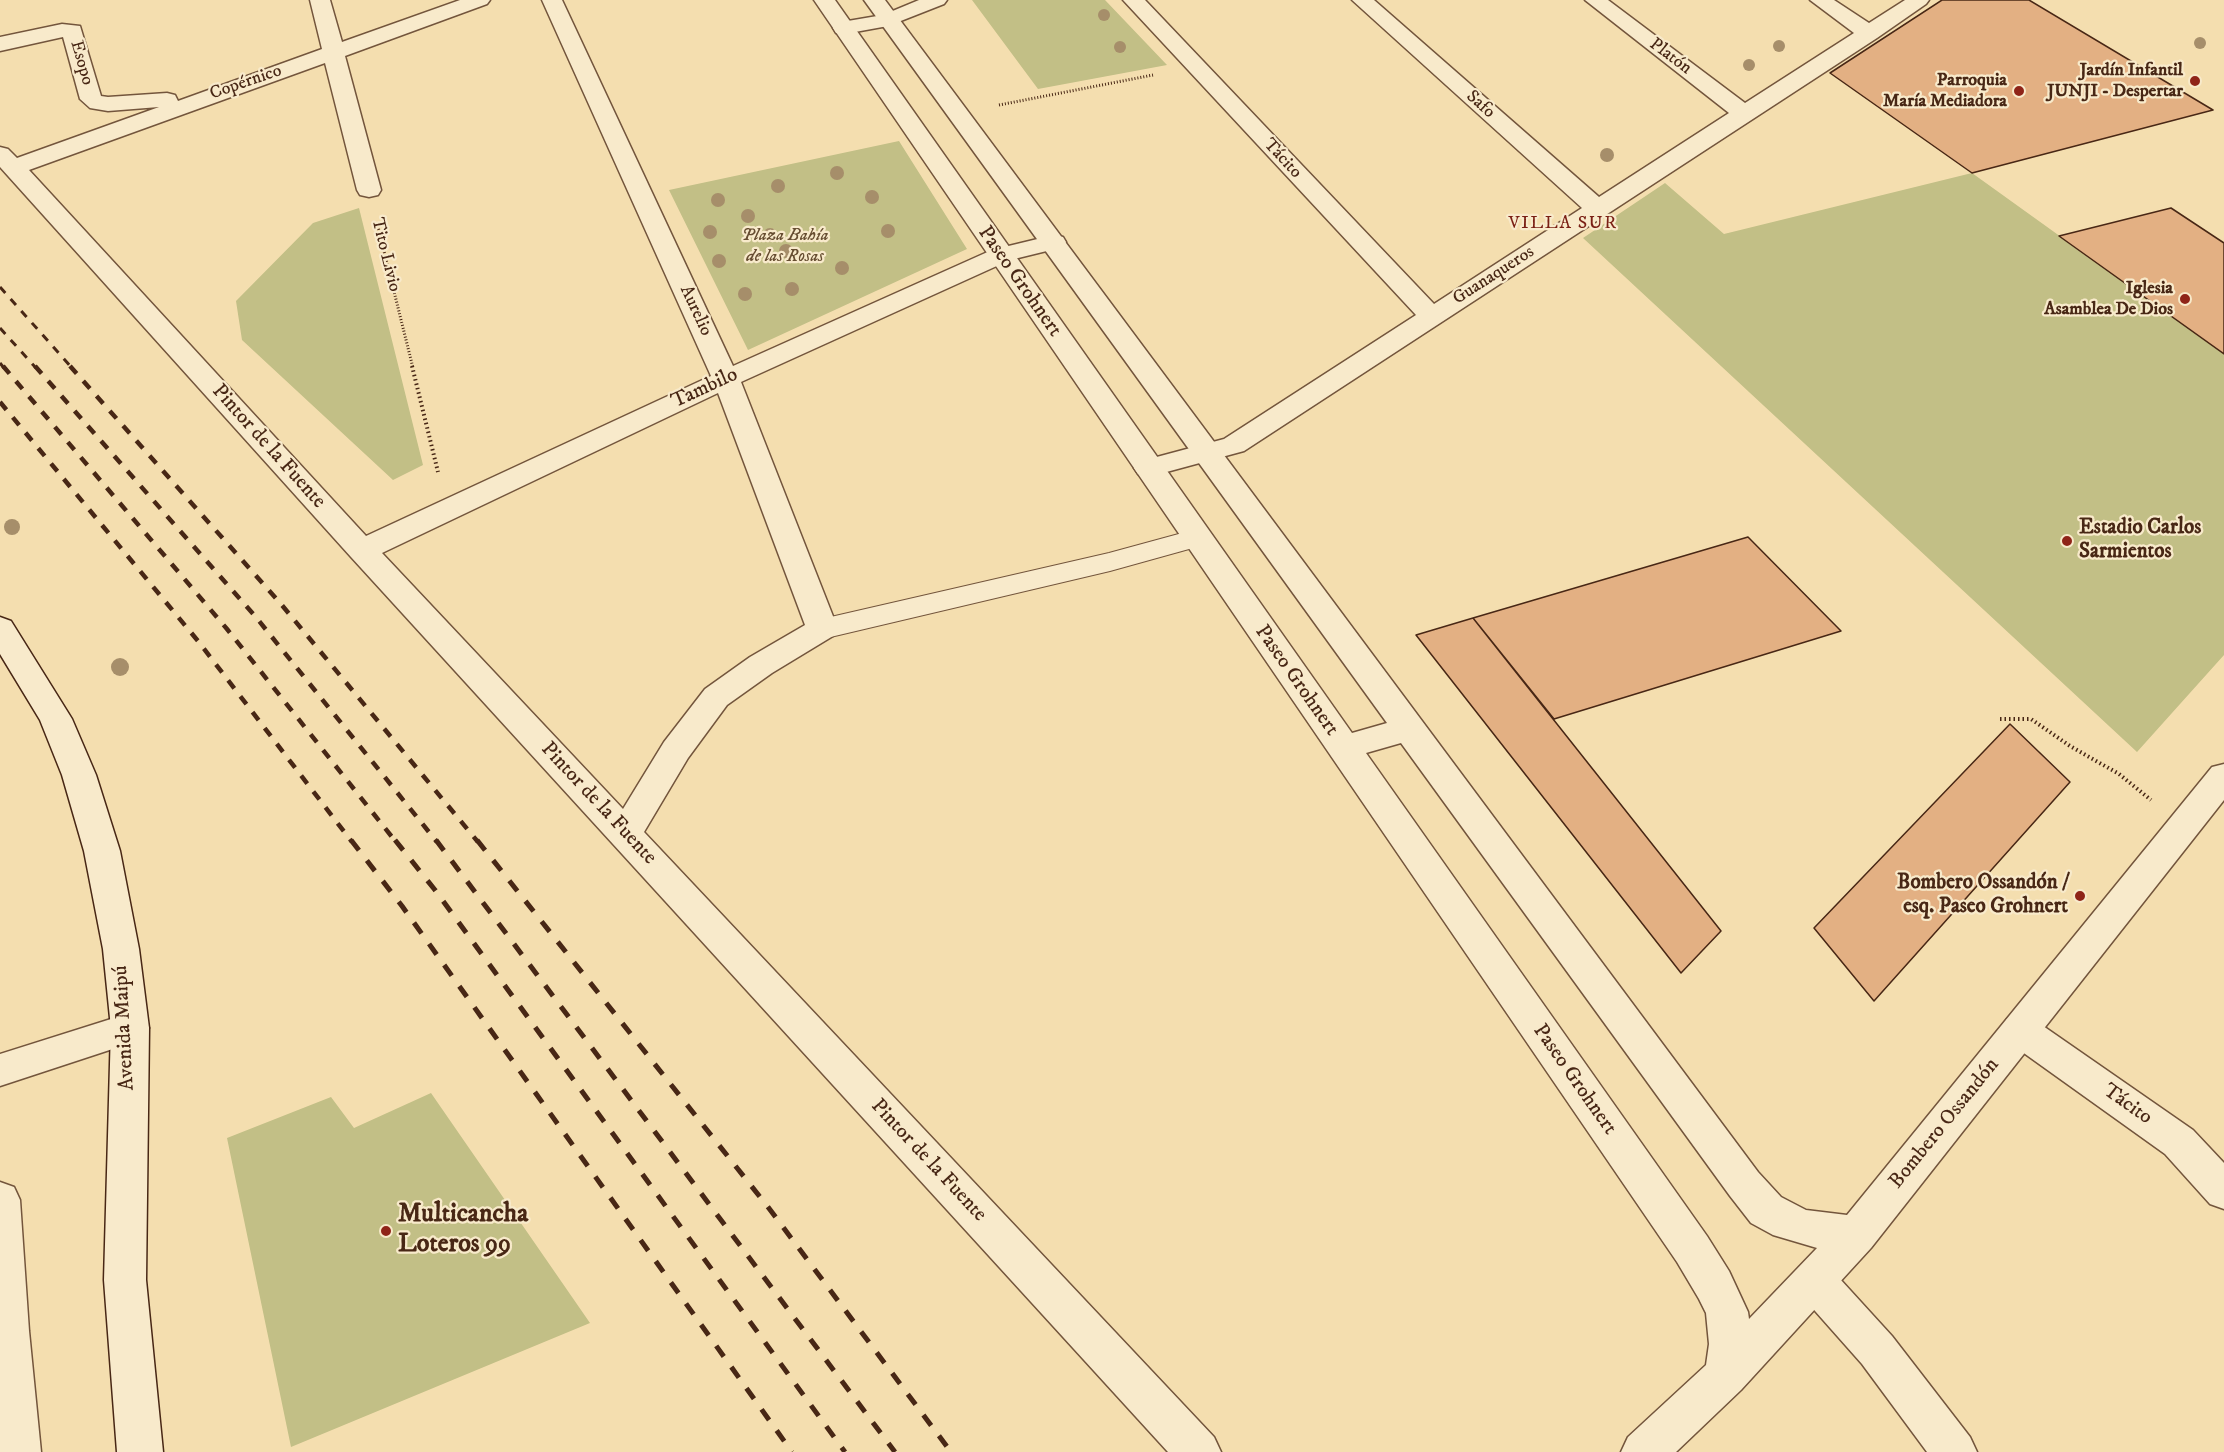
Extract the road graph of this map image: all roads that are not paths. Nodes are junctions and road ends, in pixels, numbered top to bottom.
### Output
1 (320, 0) edge
2 (480, 0) edge
3 (552, 0) edge
4 (824, 0) edge
5 (937, 0) edge
6 (1133, 0) edge
7 (1362, 0) edge
8 (1595, 0) edge
9 (1820, 0) edge
10 (1919, 0) edge
11 (881, 10) edge
12 (844, 28) junction
13 (1869, 33) junction
14 (0, 44) edge
15 (334, 52) junction
16 (230, 88) junction
17 (1745, 114) junction
18 (7, 161) edge
19 (369, 190) road end
20 (1598, 209) junction
21 (1054, 242) junction
22 (1001, 255) junction
23 (1432, 317) junction
24 (726, 379) junction
25 (1208, 453) junction
26 (1148, 468) junction
27 (1197, 538) junction
28 (362, 550) junction
29 (0, 628) edge
30 (822, 629) junction
31 (1410, 728) junction
32 (1343, 748) junction
33 (2223, 779) edge
34 (625, 834) junction
35 (130, 1028) junction
36 (2020, 1030) junction
37 (0, 1070) edge
38 (2224, 1191) edge
39 (0, 1200) edge
40 (1856, 1235) junction
41 (1815, 1281) junction
42 (1726, 1376) junction
43 (18, 1452) edge
44 (140, 1452) edge
45 (1198, 1452) edge
46 (1644, 1452) edge
47 (1954, 1452) edge

1 - 15 street, Tito Livio
2 - 15 street, Copérnico
3 - 24 street, Aurelio
4 - 12 street, Paseo Grohnert
5 - 11 street
6 - 23 street, Tácito
7 - 20 street, Safo
8 - 17 street, Platón
9 - 13 street
10 - 13 street, Guanaqueros
11 - 12 street
11 - 21 street
12 - 22 street, Paseo Grohnert
13 - 17 street, Guanaqueros
14 - 16 street, Esopo
15 - 16 street, Copérnico
15 - 19 street, Tito Livio
16 - 18 street, Copérnico
17 - 20 street, Guanaqueros
18 - 28 street, Pintor de la Fuente
20 - 23 street, Guanaqueros
21 - 22 street, Tambilo
21 - 25 street
22 - 24 street, Tambilo
22 - 26 street, Paseo Grohnert
23 - 25 street, Guanaqueros
24 - 28 street, Tambilo
24 - 30 street, Aurelio
25 - 26 street, Guanaqueros
25 - 31 street
26 - 27 street, Paseo Grohnert
27 - 30 street
27 - 32 street, Paseo Grohnert
28 - 34 street, Pintor de la Fuente
29 - 35 street, Avenida Maipú
30 - 34 street
31 - 32 street
31 - 40 street
32 - 42 street, Paseo Grohnert
33 - 36 street, Bombero Ossandón
34 - 45 street, Pintor de la Fuente
35 - 37 street
35 - 44 street, Avenida Maipú
36 - 38 street, Tácito
36 - 40 street, Bombero Ossandón
39 - 43 street
40 - 41 street, Bombero Ossandón
41 - 42 street, Bombero Ossandón
41 - 47 street
42 - 46 street, Bombero Ossandón

